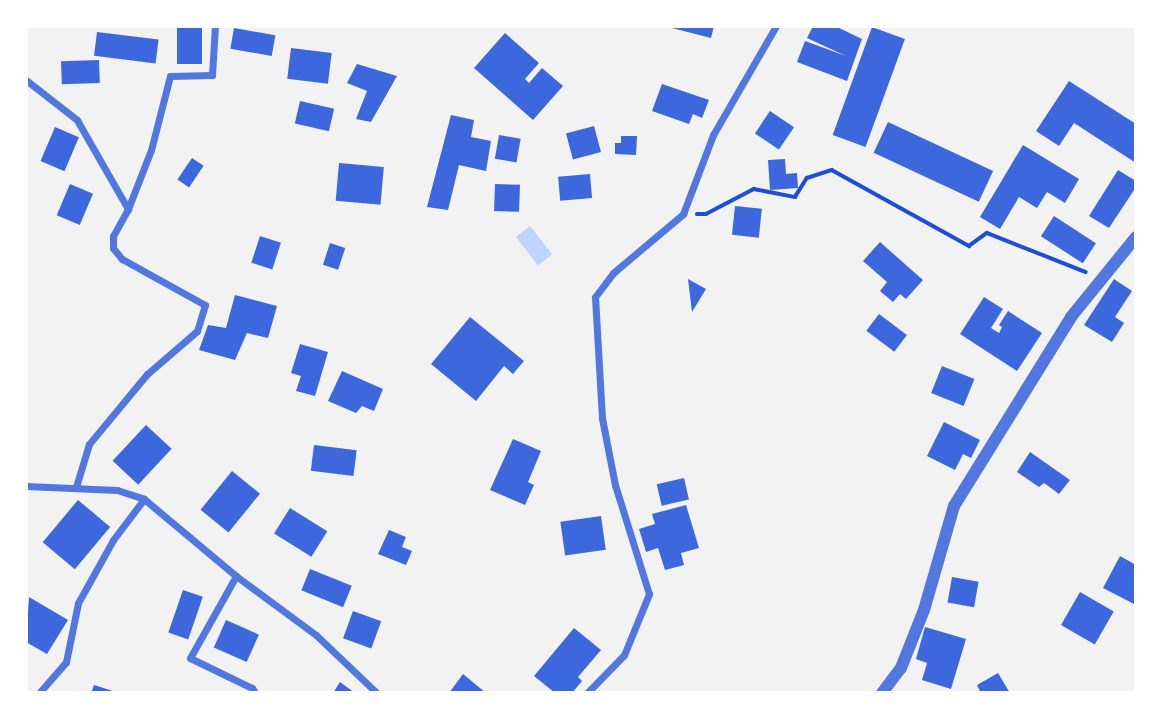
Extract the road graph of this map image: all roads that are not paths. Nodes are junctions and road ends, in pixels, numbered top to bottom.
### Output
1 (215, 26) edge
2 (776, 26) edge
3 (26, 80) edge
4 (128, 209) junction
5 (1136, 237) edge
6 (26, 485) edge
7 (76, 487) junction
8 (144, 499) junction
9 (236, 576) junction
10 (39, 693) edge
11 (255, 693) edge
12 (377, 693) edge
13 (587, 693) edge
14 (882, 693) edge

1 - 4 street
2 - 13 street
3 - 4 street
4 - 7 street
5 - 14 street
6 - 7 street
7 - 8 street
8 - 9 street
8 - 10 street
9 - 11 street
9 - 12 street

